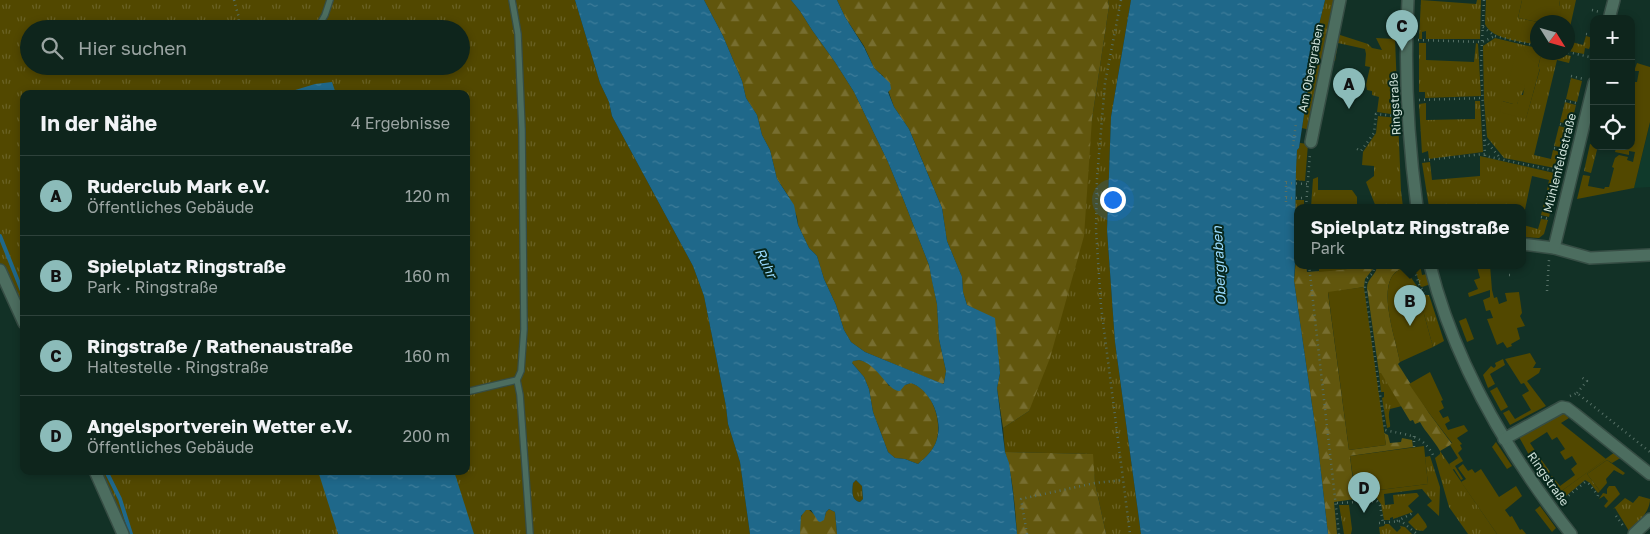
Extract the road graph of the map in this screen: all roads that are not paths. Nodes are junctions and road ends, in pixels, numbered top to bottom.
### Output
1 (330, 0) edge
2 (512, 0) edge
3 (1340, 0) edge
4 (1408, 0) edge
5 (1614, 0) edge
6 (1610, 15) edge
7 (322, 20) edge
8 (1590, 101) edge
9 (1306, 142) road end
10 (1417, 204) edge
11 (1526, 245) edge
12 (1552, 248) junction
13 (1650, 255) edge
14 (1431, 269) edge
15 (0, 270) edge
16 (20, 314) edge
17 (517, 380) junction
18 (470, 391) edge
19 (1504, 439) junction
20 (1650, 474) edge
21 (97, 475) edge
22 (1650, 519) edge
23 (123, 534) edge
24 (530, 534) edge
25 (1571, 534) edge
26 (1634, 534) edge

1 - 7 lane
2 - 17 lane
3 - 9 street, Am Obergraben
4 - 10 street, Ringstraße
5 - 6 street
8 - 12 street, Mühlenfeldstraße
11 - 12 street
12 - 13 street
14 - 19 street, Ringstraße
15 - 16 street
17 - 18 lane
17 - 24 lane
19 - 20 street
19 - 25 street, Ringstraße
21 - 23 street
22 - 26 street

